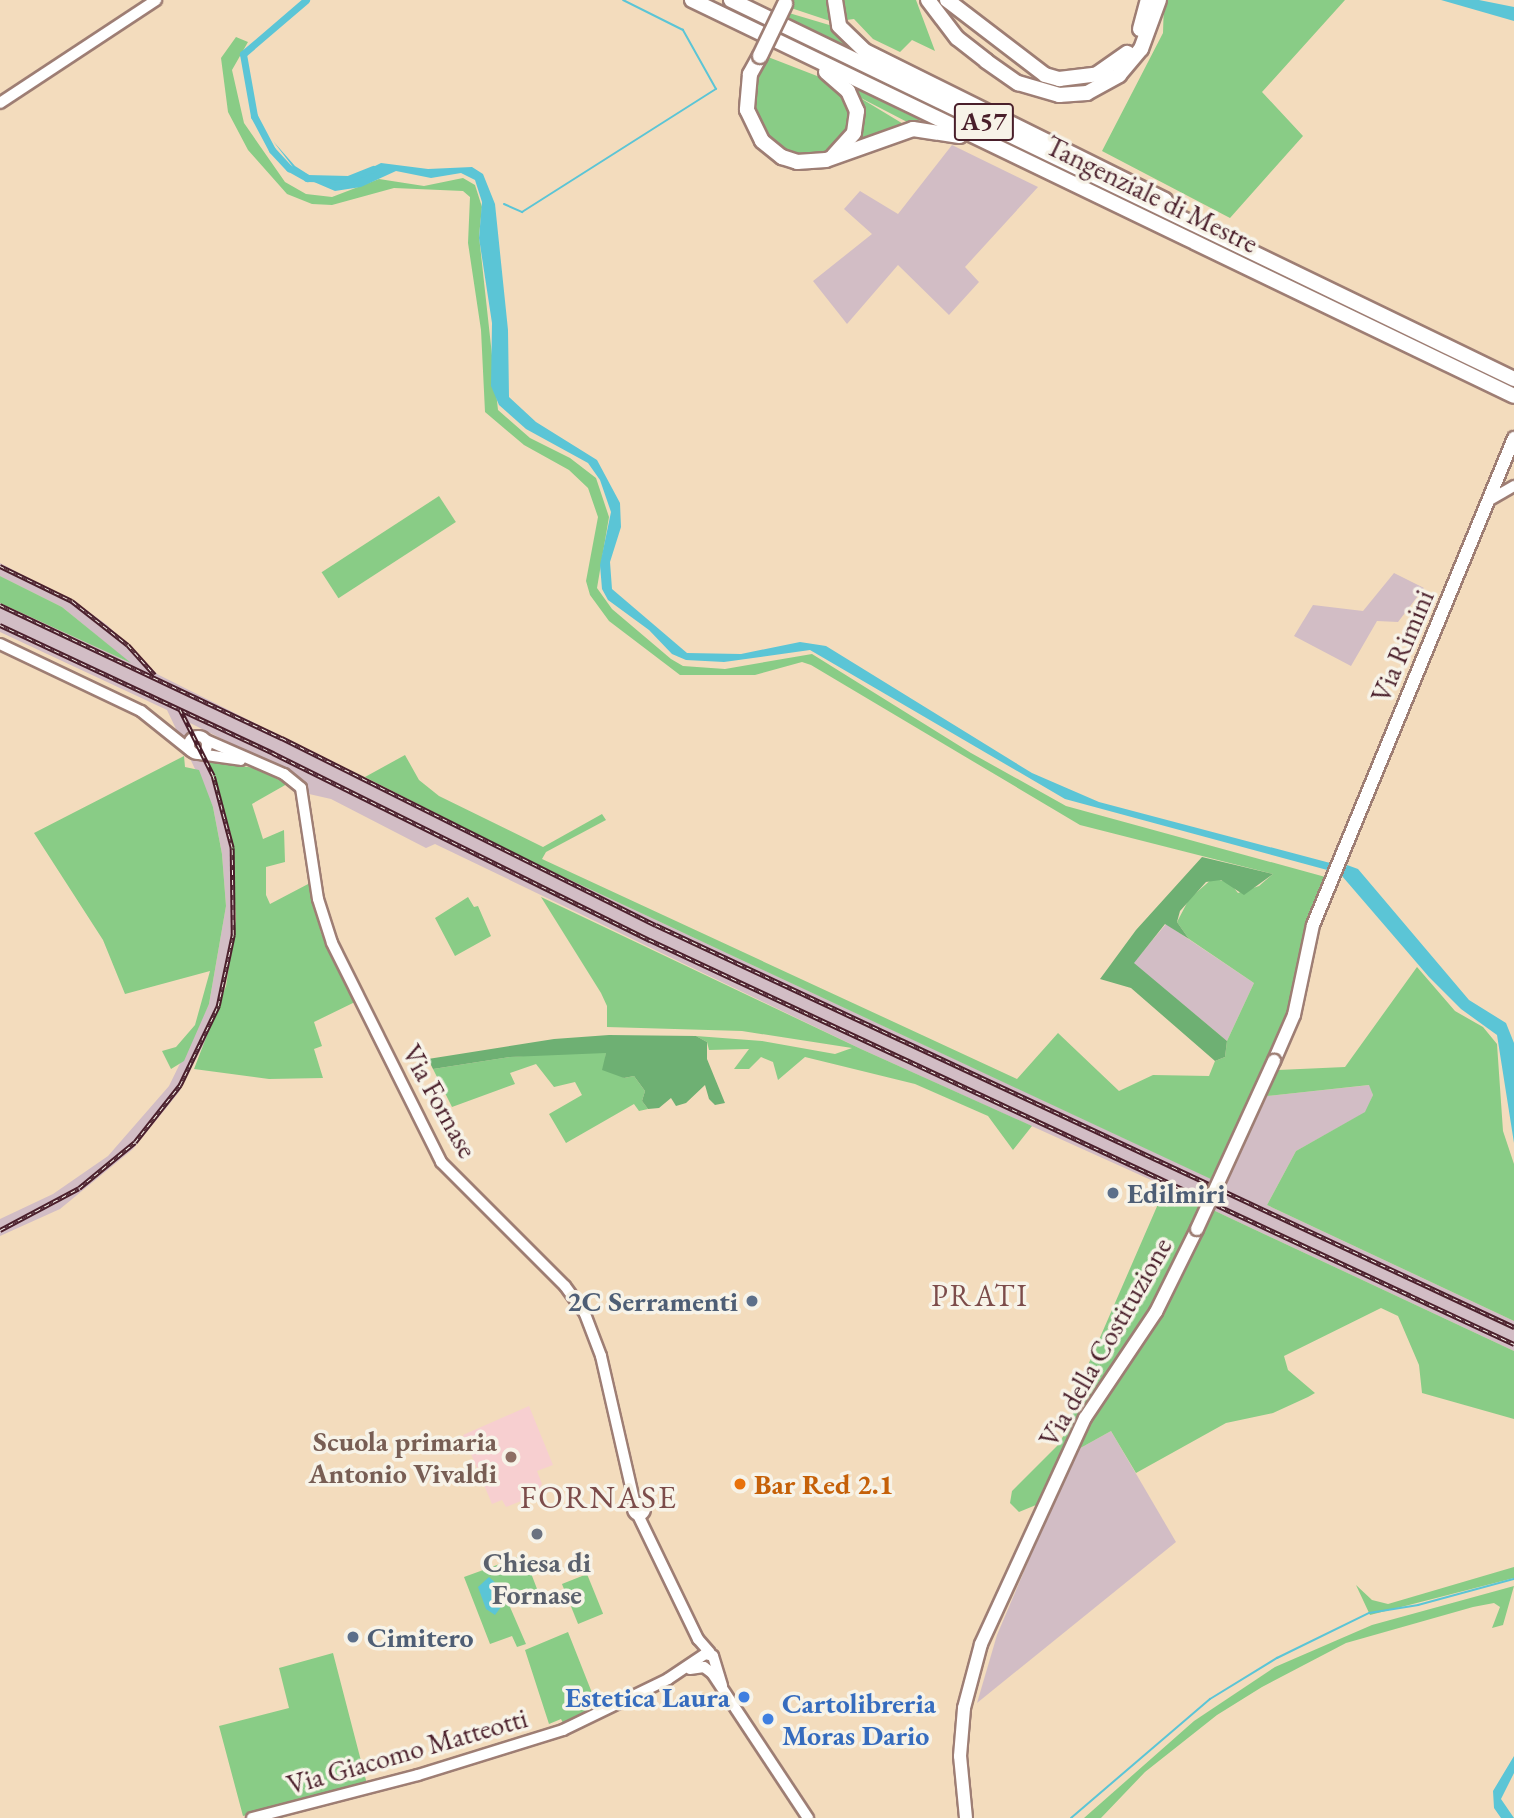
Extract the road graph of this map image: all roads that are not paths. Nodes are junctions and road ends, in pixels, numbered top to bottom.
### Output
1 (156, 0) edge
2 (692, 0) edge
3 (730, 0) edge
4 (835, 0) edge
5 (928, 0) edge
6 (947, 0) edge
7 (1153, 1) edge
8 (786, 2) edge
9 (781, 43) junction
10 (0, 103) edge
11 (826, 160) junction
12 (1050, 172) junction
13 (1237, 244) junction
14 (1514, 379) edge
15 (1514, 396) edge
16 (1514, 439) edge
17 (1505, 469) edge
18 (1514, 483) edge
19 (1488, 501) junction
20 (0, 644) edge
21 (161, 724) junction
22 (194, 737) junction
23 (206, 740) junction
24 (195, 753) junction
25 (258, 763) junction
26 (1334, 877) joint
27 (1019, 1545) dead end
28 (1007, 1584) junction
29 (706, 1661) junction
30 (965, 1801) junction
31 (252, 1818) edge
32 (808, 1818) edge
33 (966, 1818) edge
34 (977, 1818) edge

1 - 10 street
2 - 9 highway, Tangenziale di Mestre / A57
3 - 13 highway, Tangenziale di Mestre / A57
4 - 13 highway, A57
5 - 7 highway, A57
6 - 7 highway, A57
8 - 11 highway, A57, bridge
9 - 11 highway, A57
9 - 12 highway, Tangenziale di Mestre / A57
11 - 12 highway, A57
12 - 15 highway, Tangenziale di Mestre / A57
13 - 14 highway, Tangenziale di Mestre / A57
16 - 17 main road, Via Rimini
17 - 18 street
17 - 19 main road, Via Rimini
18 - 19 street
19 - 26 main road, Via Rimini
20 - 21 street, Via Fornase
21 - 22 street, Via Fornase
21 - 24 street, Via Fornase
22 - 23 street, Via Fornase
22 - 24 street
23 - 24 street
23 - 25 street, Via Fornase
24 - 25 street, Via Fornase
25 - 29 street, Via Fornase
26 - 28 main road, Via della Costituzione, bridge
27 - 28 main road
28 - 30 main road, Via della Costituzione
29 - 31 street, Via Giacomo Matteotti
29 - 32 street, Via Fornase
30 - 33 main road, Via della Costituzione
30 - 34 main road, Via della Costituzione

